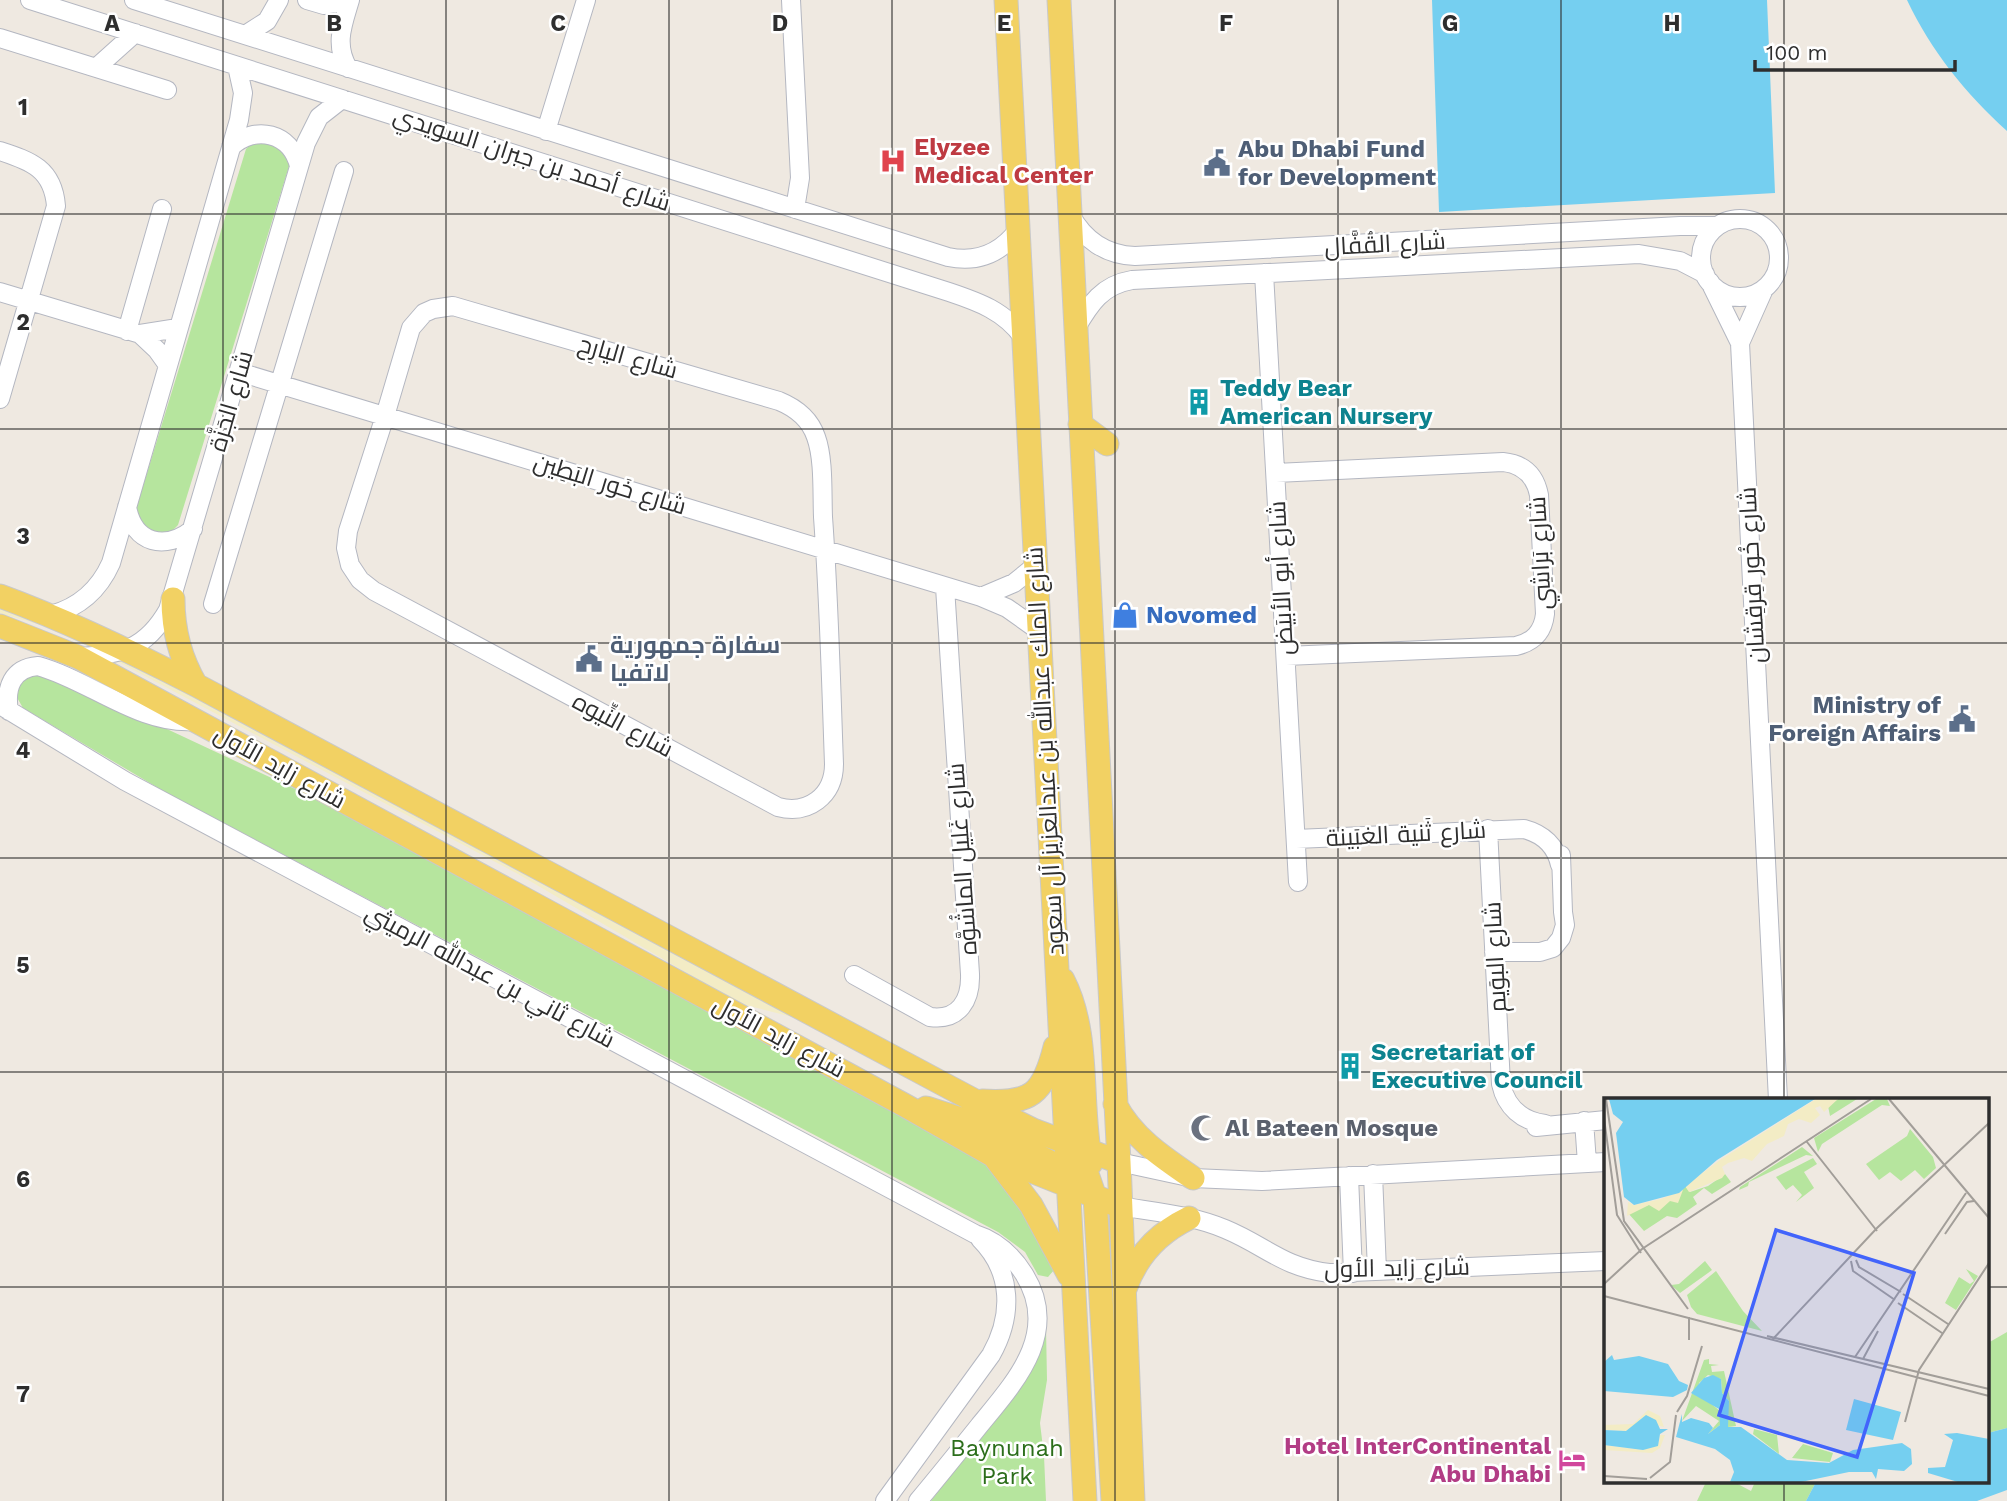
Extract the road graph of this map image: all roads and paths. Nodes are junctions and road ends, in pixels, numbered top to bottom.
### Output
1 (30, 0) edge
2 (134, 0) edge
3 (279, 0) edge
4 (307, 0) edge
5 (347, 0) edge
6 (586, 0) edge
7 (791, 0) edge
8 (1006, 0) edge
9 (1059, 0) edge
10 (135, 33) junction
11 (245, 35) junction
12 (0, 38) edge
13 (237, 66) junction
14 (96, 68) junction
15 (348, 68) junction
16 (167, 90) dead end
17 (342, 99) junction
18 (547, 131) junction
19 (231, 147) junction
20 (0, 151) edge
21 (299, 166) junction
22 (344, 171) dead end
23 (162, 209) dead end
24 (795, 209) junction
25 (1070, 214) junction
26 (1717, 226) junction
27 (1018, 230) junction
28 (1143, 256) junction
29 (1264, 273) junction
30 (1708, 278) junction
31 (1139, 280) junction
32 (1764, 289) junction
33 (0, 292) edge
34 (29, 301) junction
35 (178, 328) junction
36 (1076, 328) junction
37 (133, 332) junction
38 (1023, 337) junction
39 (1740, 343) junction
40 (167, 364) junction
41 (239, 372) junction
42 (279, 384) junction
43 (0, 397) edge
44 (386, 416) junction
45 (1080, 424) junction
46 (1107, 444) dead end
47 (1276, 473) junction
48 (127, 507) junction
49 (193, 529) junction
50 (826, 550) junction
51 (1035, 566) junction
52 (945, 587) junction
53 (0, 596) edge
54 (981, 597) junction
55 (173, 599) junction
56 (213, 604) dead end
57 (51, 615) junction
58 (0, 626) edge
59 (1038, 630) junction
60 (129, 650) junction
61 (1286, 656) junction
62 (78, 657) junction
63 (196, 685) junction
64 (4, 708) edge
65 (196, 721) junction
66 (1488, 830) junction
67 (1296, 839) junction
68 (1298, 882) dead end
69 (1494, 952) junction
70 (1056, 968) junction
71 (854, 975) dead end
72 (1060, 1029) junction
73 (1778, 1098) edge
74 (975, 1101) junction
75 (1114, 1102) junction
76 (906, 1106) junction
77 (1604, 1120) edge
78 (1584, 1121) junction
79 (1065, 1143) junction
80 (1089, 1151) junction
81 (994, 1156) junction
82 (1119, 1162) junction
83 (1604, 1162) edge
84 (1587, 1163) junction
85 (1373, 1174) junction
86 (1349, 1176) junction
87 (1067, 1178) junction
88 (1193, 1178) junction
89 (1093, 1184) junction
90 (1119, 1206) junction
91 (1189, 1218) junction
92 (975, 1234) junction
93 (1604, 1261) edge
94 (1377, 1271) junction
95 (1353, 1273) junction
96 (1074, 1287) junction
97 (1123, 1296) junction
98 (978, 1373) junction
99 (1006, 1393) junction
100 (885, 1501) edge
101 (918, 1501) edge
102 (1085, 1501) edge
103 (1113, 1501) edge
104 (1133, 1501) edge

1 - 10 street, شارع أحمد بن جبران السويدي
2 - 11 street, شارع أحمد بن جبران السويدي
3 - 11 street
4 - 5 street
5 - 15 street
6 - 18 street
7 - 24 street
8 - 27 main road, شارع الملك عبدالله بن عبدالعزيز آل سعود
9 - 25 main road, شارع الملك عبدالله بن عبدالعزيز آل سعود
10 - 13 street, شارع أحمد بن جبران السويدي
10 - 14 street
11 - 15 street, شارع أحمد بن جبران السويدي
12 - 14 street
13 - 17 street, شارع أحمد بن جبران السويدي
13 - 19 street
14 - 16 street
15 - 18 street, شارع أحمد بن جبران السويدي
17 - 21 street, شارع الجَزَّة
17 - 38 street, شارع أحمد بن جبران السويدي
18 - 24 street, شارع أحمد بن جبران السويدي
19 - 21 street
19 - 35 street
20 - 34 street
21 - 41 street, شارع الجَزَّة
22 - 42 street
23 - 37 street
24 - 27 street, شارع أحمد بن جبران السويدي
25 - 28 street, شارع القُفَّال
25 - 36 main road, شارع الملك عبدالله بن عبدالعزيز آل سعود
26 - 28 street, شارع القُفَّال
26 - 30 street
26 - 32 street
27 - 38 main road, شارع الملك عبدالله بن عبدالعزيز آل سعود
28 - 31 street
29 - 30 street, شارع القُفَّال
29 - 31 street, شارع القُفَّال
29 - 47 street, شارع أبو الأبيَض
30 - 32 street
30 - 39 street, شارع خُور قِرقِشان
31 - 36 street, شارع القُفَّال
32 - 39 street, شارع خُور قِرقِشان
33 - 34 street
34 - 37 street
34 - 43 street
35 - 37 street
35 - 40 street
36 - 45 main road, شارع الملك عبدالله بن عبدالعزيز آل سعود
37 - 40 street
38 - 51 main road, شارع الملك عبدالله بن عبدالعزيز آل سعود
39 - 73 street, شارع خُور قِرقِشان
40 - 48 street
41 - 42 street, شارع خَور البَطِين
41 - 49 street, شارع الجَزَّة
42 - 44 street, شارع خَور البَطِين
42 - 56 street
44 - 50 street, شارع خَور البَطِين
44 - 50 street, شارع اليارِح
44 - 50 street, شارع النِّيوه
45 - 46 main road
45 - 75 main road, شارع الملك عبدالله بن عبدالعزيز آل سعود
47 - 61 street, شارع أبو الأبيَض
47 - 61 street, شارع بَراشِي
48 - 49 street
48 - 57 street
49 - 55 street, شارع الجَزَّة
50 - 52 street, شارع خَور البَطِين
51 - 54 street
51 - 59 main road, شارع الملك عبدالله بن عبدالعزيز آل سعود
52 - 54 street, شارع خَور البَطِين
52 - 71 street, شارع غَلِيل الماشُوَّه
53 - 57 main road, شارع زايد الأول
54 - 59 street, شارع خَور البَطِين
55 - 60 street, شارع الجَزَّة
55 - 63 main road
57 - 60 main road, شارع زايد الأول
58 - 62 main road, شارع زايد الأول
59 - 70 main road, شارع الملك عبدالله بن عبدالعزيز آل سعود
60 - 62 street
60 - 63 main road, شارع زايد الأول
61 - 67 street, شارع أبو الأبيَض
62 - 65 main road, شارع زايد الأول
63 - 74 main road, شارع زايد الأول
64 - 65 street, شارع ثاني بن عبدالله الرميثي
64 - 92 street, شارع ثاني بن عبدالله الرميثي
65 - 76 main road, شارع زايد الأول
66 - 67 street, شارع ثَنية الغبَينة
66 - 69 street, شارع البوَيم
66 - 69 street, شارع ثَنية الغبَينة
67 - 68 street, شارع أبو الأبيَض
69 - 78 street, شارع البوَيم
70 - 72 main road, شارع الملك عبدالله بن عبدالعزيز آل سعود
70 - 80 main road
72 - 74 main road
72 - 79 main road, شارع الملك عبدالله بن عبدالعزيز آل سعود
74 - 79 main road, شارع زايد الأول
75 - 82 main road, شارع الملك عبدالله بن عبدالعزيز آل سعود
75 - 88 main road
76 - 81 main road, شارع زايد الأول
76 - 87 main road
77 - 78 street, شارع البوَيم
78 - 84 street
79 - 80 main road, شارع زايد الأول
79 - 87 main road, شارع الملك عبدالله بن عبدالعزيز آل سعود
79 - 89 main road
80 - 82 main road, شارع زايد الأول
80 - 89 main road
81 - 87 main road, شارع زايد الأول
81 - 96 main road
82 - 88 street, شارع زايد الأول
82 - 89 main road
82 - 90 main road, شارع الملك عبدالله بن عبدالعزيز آل سعود
83 - 84 street, شارع زايد الأول
84 - 85 street, شارع زايد الأول
85 - 86 street, شارع زايد الأول
85 - 94 street
86 - 88 street, شارع زايد الأول
86 - 95 street
87 - 89 main road, شارع زايد الأول
87 - 96 main road, شارع الملك عبدالله بن عبدالعزيز آل سعود
89 - 90 main road, شارع زايد الأول
89 - 103 main road
90 - 91 street, شارع زايد الأول
90 - 97 main road, شارع الملك عبدالله بن عبدالعزيز آل سعود
91 - 95 street, شارع زايد الأول
91 - 97 main road
92 - 98 street, شارع ثاني بن عبدالله الرميثي
92 - 99 street, شارع ثاني بن عبدالله الرميثي
93 - 94 street, شارع زايد الأول
94 - 95 street, شارع زايد الأول
96 - 102 main road, شارع الملك عبدالله بن عبدالعزيز آل سعود
97 - 104 main road, شارع الملك عبدالله بن عبدالعزيز آل سعود
98 - 99 street
98 - 100 street, شارع ثاني بن عبدالله الرميثي
99 - 101 street, شارع ثاني بن عبدالله الرميثي

